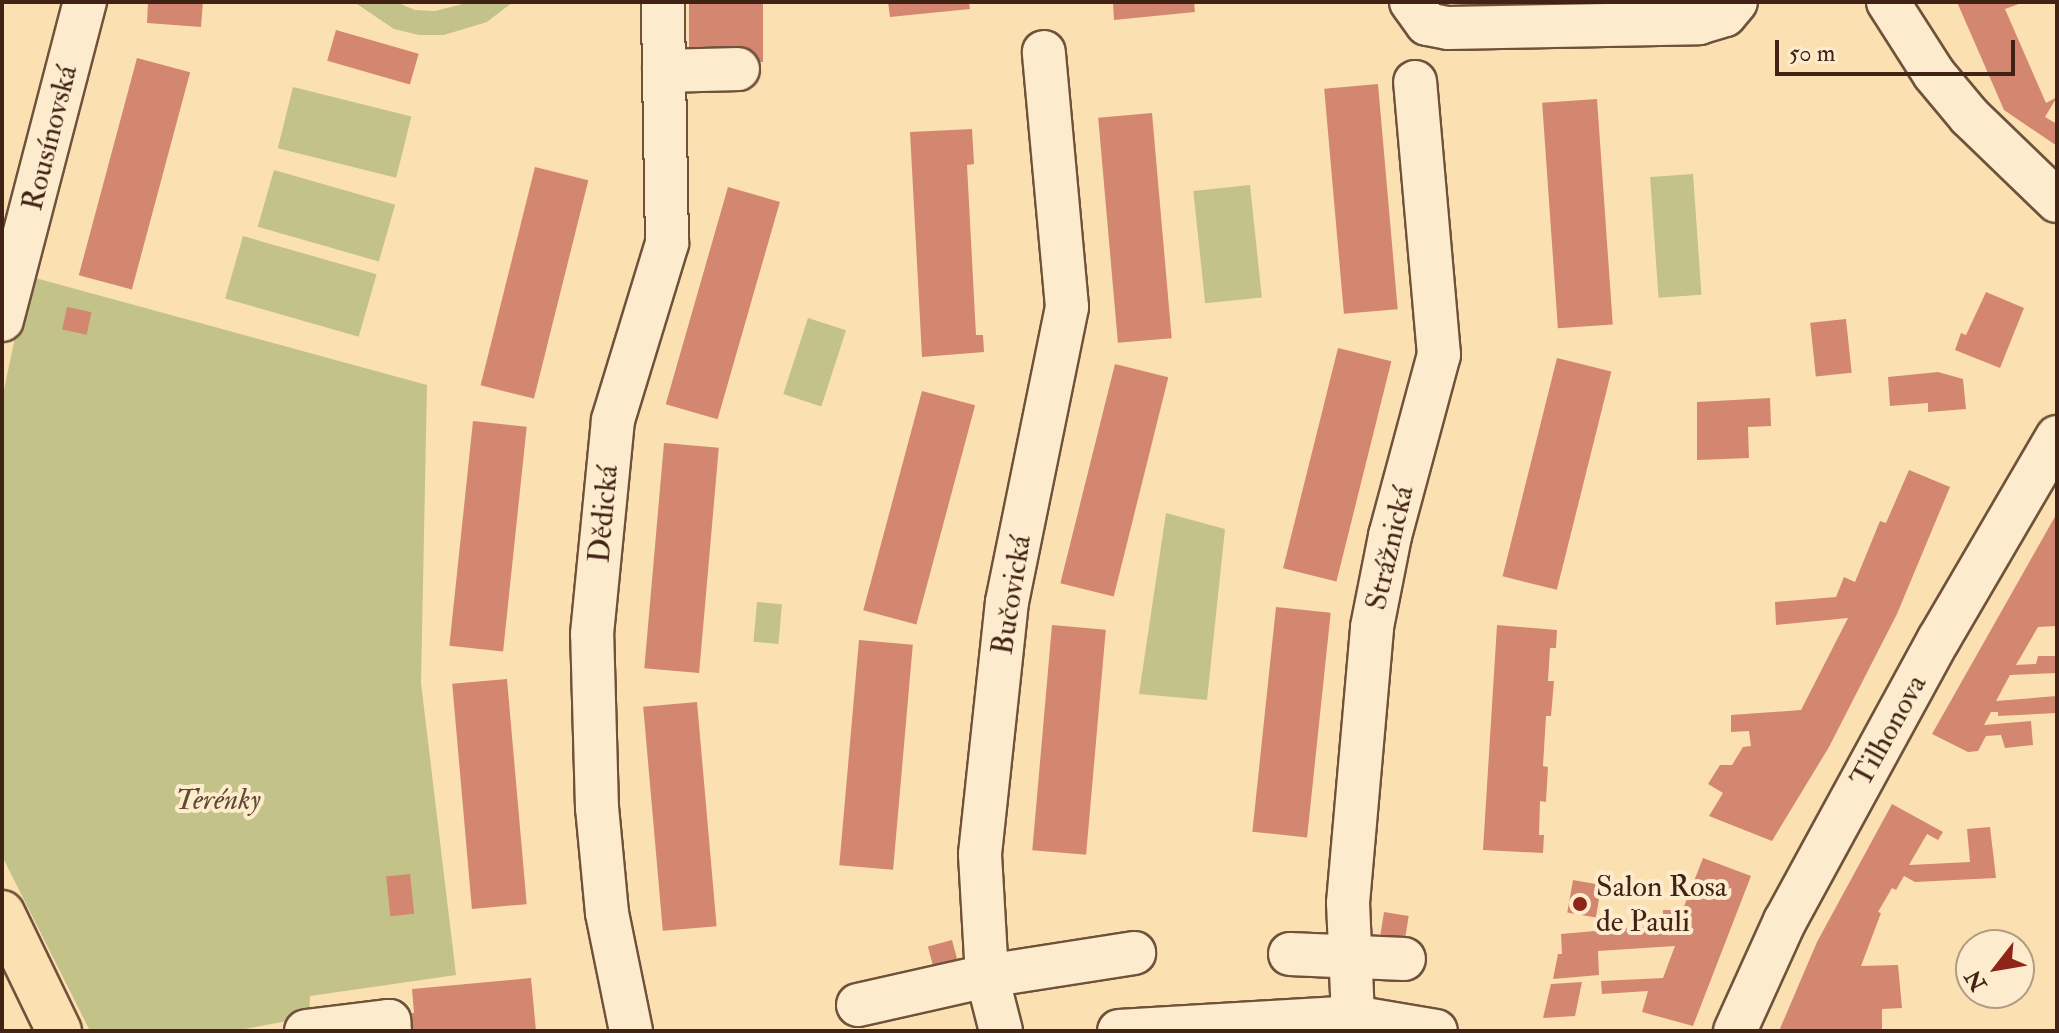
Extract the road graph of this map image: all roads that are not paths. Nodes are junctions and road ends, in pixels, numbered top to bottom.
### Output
1 (85, 2) edge
2 (663, 2) edge
3 (1411, 2) edge
4 (1736, 2) edge
5 (1888, 2) edge
6 (1044, 52) dead end
7 (738, 69) dead end
8 (664, 71) junction
9 (1415, 82) dead end
10 (2057, 201) edge
11 (2, 320) edge
12 (2057, 437) edge
13 (2, 913) edge
14 (1134, 953) dead end
15 (1290, 954) dead end
16 (1348, 956) junction
17 (1404, 959) dead end
18 (987, 976) junction
19 (858, 1005) dead end
20 (1353, 1017) junction
21 (59, 1031) edge
22 (306, 1031) edge
23 (390, 1031) edge
24 (631, 1031) edge
25 (1001, 1031) edge
26 (1119, 1031) edge
27 (1436, 1031) edge
28 (1735, 1031) edge

1 - 11 street, Rousínovská
2 - 8 street, Dědická
3 - 4 street
5 - 10 street
6 - 18 street, Bučovická
7 - 8 street
8 - 24 street, Dědická
9 - 16 street, Strážnická
12 - 28 street, Tilhonova
13 - 21 main road
14 - 18 street
15 - 16 street
16 - 17 street
16 - 20 street, Strážnická
18 - 19 street
18 - 25 street, Bučovická
20 - 26 street
20 - 27 street
22 - 23 street

